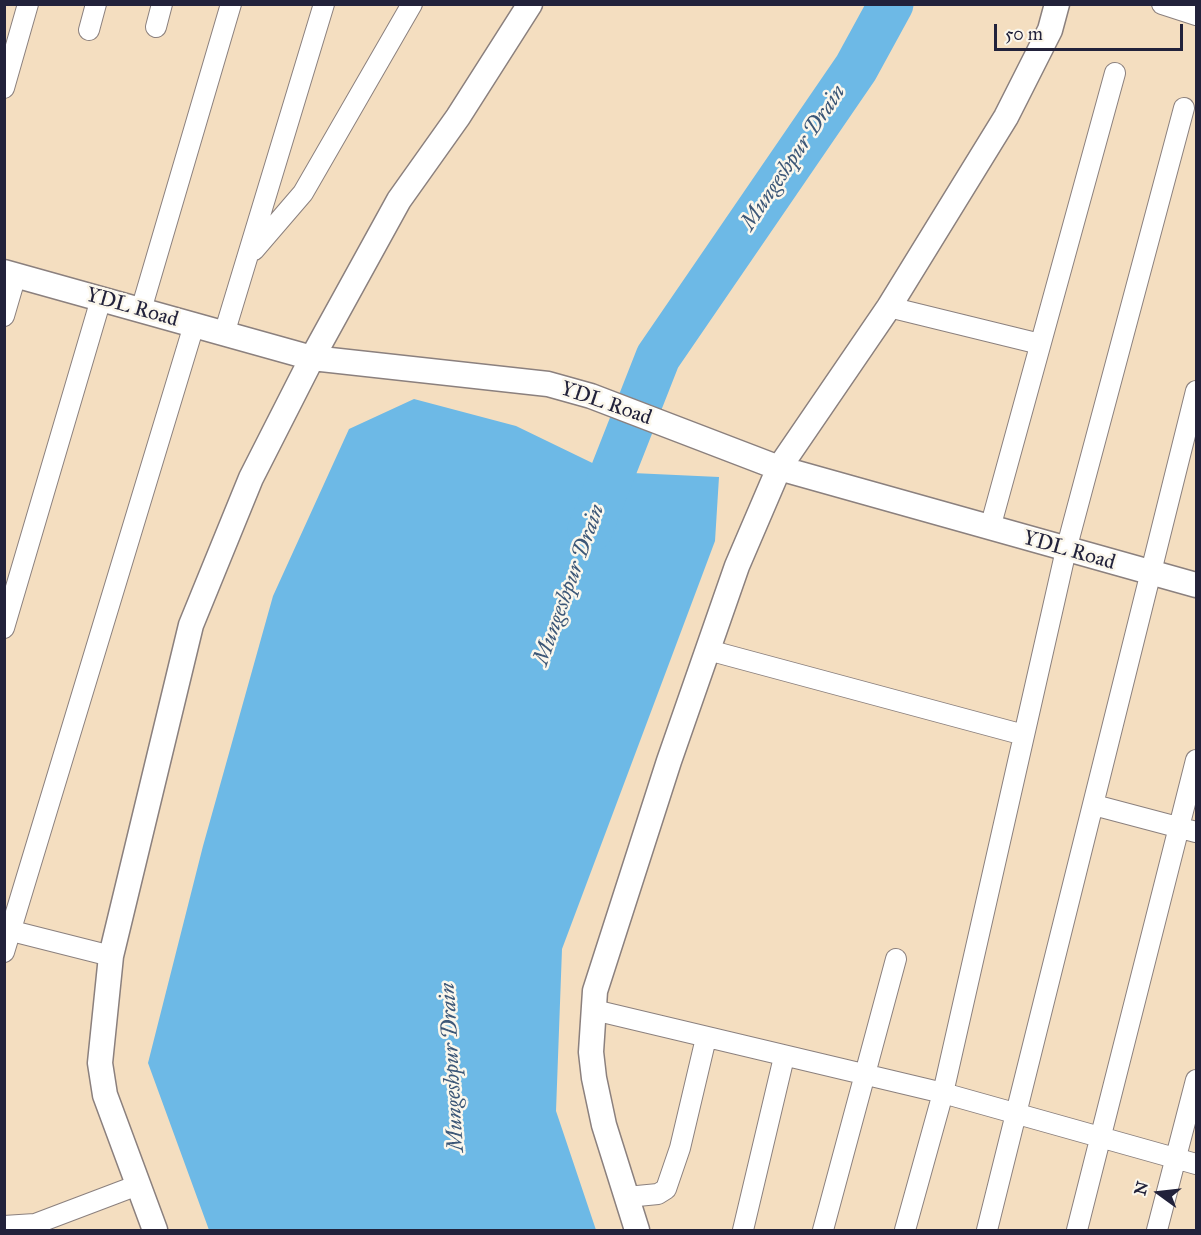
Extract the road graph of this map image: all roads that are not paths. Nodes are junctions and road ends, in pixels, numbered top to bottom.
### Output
1 (28, 4) edge
2 (96, 4) edge
3 (162, 4) edge
4 (231, 4) edge
5 (324, 4) edge
6 (412, 4) edge
7 (530, 4) edge
8 (1057, 4) edge
9 (1162, 4) edge
10 (1197, 15) edge
11 (156, 27) dead end
12 (89, 30) dead end
13 (1114, 73) dead end
14 (4, 88) edge
15 (1184, 108) dead end
16 (250, 255) junction
17 (10, 274) edge
18 (101, 299) junction
19 (889, 307) junction
20 (141, 310) junction
21 (4, 316) edge
22 (194, 325) junction
23 (224, 334) junction
24 (1040, 344) junction
25 (312, 358) junction
26 (1197, 392) edge
27 (779, 468) junction
28 (990, 528) junction
29 (1066, 550) junction
30 (1151, 574) junction
31 (1197, 585) edge
32 (4, 628) edge
33 (708, 650) junction
34 (1024, 735) junction
35 (1197, 760) edge
36 (1094, 805) junction
37 (1188, 830) edge
38 (8, 930) edge
39 (4, 952) edge
40 (111, 956) junction
41 (896, 959) dead end
42 (594, 1010) junction
43 (706, 1038) junction
44 (784, 1056) junction
45 (864, 1076) junction
46 (1197, 1080) edge
47 (943, 1094) junction
48 (1018, 1113) junction
49 (1102, 1137) junction
50 (1176, 1158) junction
51 (1197, 1164) edge
52 (138, 1185) junction
53 (627, 1197) junction
54 (4, 1226) edge
55 (155, 1230) edge
56 (637, 1230) edge
57 (743, 1230) edge
58 (823, 1230) edge
59 (905, 1230) edge
60 (987, 1230) edge
61 (1077, 1230) edge
62 (1157, 1230) edge

1 - 14 street
2 - 12 street
3 - 11 street
4 - 20 street
5 - 16 street
6 - 16 street
7 - 25 street
8 - 19 street
9 - 10 street
13 - 24 street
15 - 29 street
16 - 23 street
17 - 18 street, YDL Road
17 - 21 street
18 - 20 street, YDL Road
18 - 32 street
19 - 24 street
19 - 27 street
20 - 22 street, YDL Road
22 - 23 street, YDL Road
22 - 38 street
23 - 25 street, YDL Road
24 - 28 street
25 - 27 street, YDL Road
25 - 40 street
26 - 30 street
27 - 28 street, YDL Road
27 - 33 street
28 - 29 street, YDL Road
29 - 30 street, YDL Road
29 - 34 street
30 - 31 street, YDL Road
30 - 36 street
33 - 34 street
33 - 42 street
34 - 47 street
35 - 37 street
36 - 37 street
36 - 48 street
37 - 49 street
38 - 39 street
38 - 40 street
40 - 52 street
41 - 45 street
42 - 43 street
42 - 53 street
43 - 44 street
43 - 53 street
44 - 45 street
44 - 57 street
45 - 47 street
45 - 58 street
46 - 50 street
47 - 48 street
47 - 59 street
48 - 49 street
48 - 60 street
49 - 50 street
49 - 61 street
50 - 51 street
50 - 62 street
52 - 54 street
52 - 55 street
53 - 56 street

